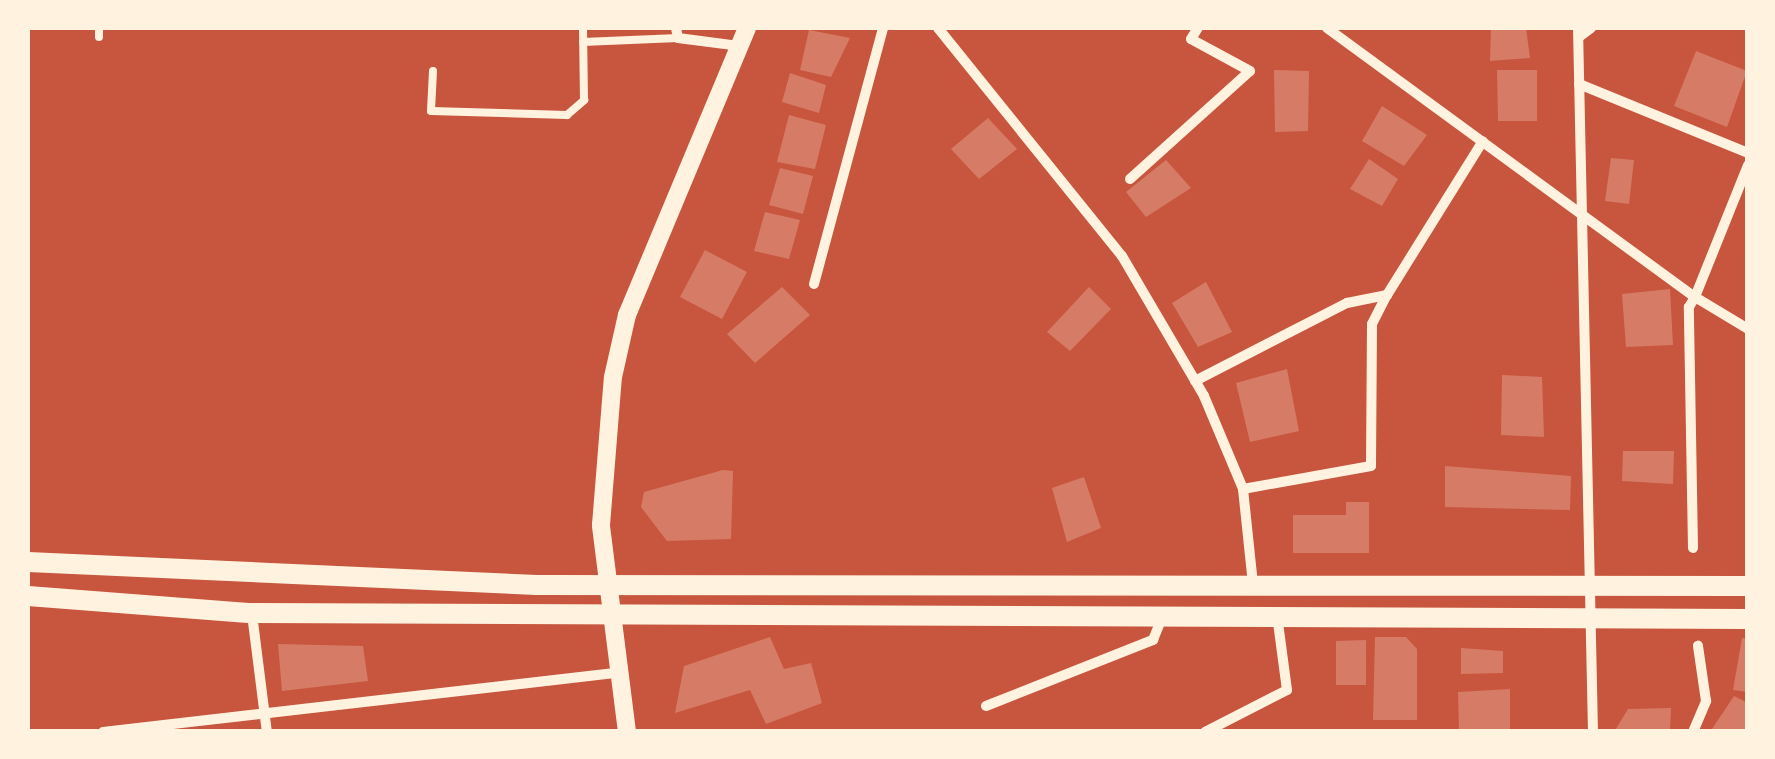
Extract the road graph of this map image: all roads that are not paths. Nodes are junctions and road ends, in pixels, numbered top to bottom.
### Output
1 (583, 28) edge
2 (747, 28) edge
3 (882, 28) edge
4 (938, 28) edge
5 (1198, 28) edge
6 (1327, 28) edge
7 (1591, 28) edge
8 (1579, 32) edge
9 (677, 33) edge
10 (583, 42) junction
11 (740, 46) junction
12 (433, 71) dead end
13 (1579, 84) junction
14 (1483, 141) junction
15 (1748, 153) edge
16 (1748, 165) edge
17 (1130, 179) dead end
18 (1584, 216) junction
19 (814, 284) dead end
20 (1387, 295) junction
21 (1694, 298) junction
22 (1748, 329) edge
23 (1194, 381) junction
24 (1244, 489) junction
25 (1693, 548) dead end
26 (28, 562) edge
27 (1253, 584) junction
28 (604, 585) junction
29 (1591, 586) junction
30 (1748, 586) edge
31 (28, 596) edge
32 (606, 611) junction
33 (1164, 612) junction
34 (252, 613) junction
35 (1277, 615) junction
36 (1591, 618) junction
37 (1748, 619) edge
38 (1698, 646) dead end
39 (615, 673) junction
40 (986, 706) dead end
41 (265, 714) junction
42 (104, 732) edge
43 (268, 732) edge
44 (627, 732) edge
45 (1204, 732) edge
46 (1593, 732) edge
47 (1694, 732) edge

1 - 10 lane
2 - 11 street
3 - 19 street
4 - 23 street
5 - 17 street
6 - 14 street
7 - 8 street
8 - 13 street
9 - 10 lane
9 - 11 street
10 - 12 lane
11 - 28 street
13 - 15 street
13 - 18 street
14 - 18 street
14 - 20 street
16 - 21 street
18 - 21 street
18 - 29 street
20 - 23 street
20 - 24 street
21 - 22 street
21 - 25 street
23 - 24 street
24 - 27 street
26 - 28 main road
27 - 28 main road
27 - 29 main road
28 - 32 street
29 - 30 main road
29 - 36 street
31 - 34 main road
32 - 33 main road
32 - 34 main road
32 - 39 street
33 - 35 main road
33 - 40 street
34 - 41 street
35 - 36 main road
35 - 45 street
36 - 37 main road
36 - 46 street
38 - 47 street
39 - 41 street
39 - 44 street
41 - 42 street
41 - 43 street

